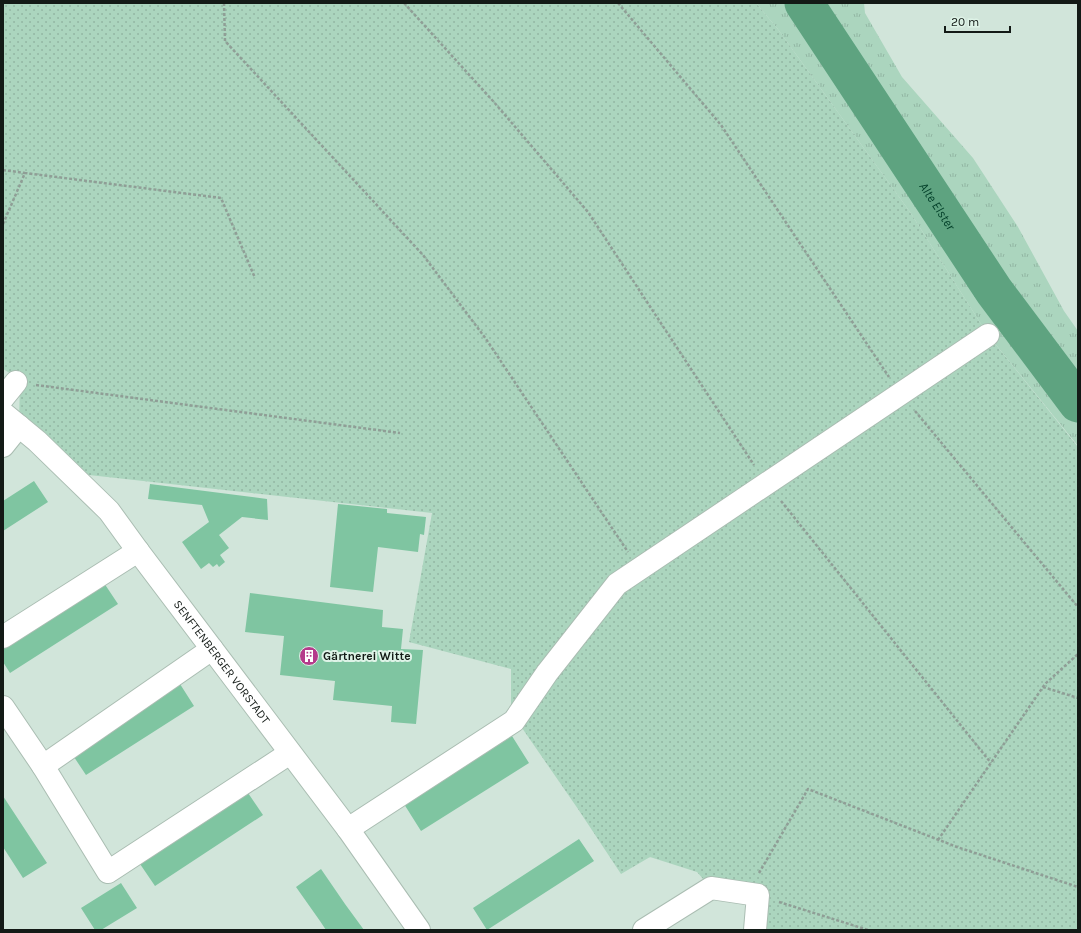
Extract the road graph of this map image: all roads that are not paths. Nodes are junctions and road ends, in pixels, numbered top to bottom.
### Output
1 (988, 335) dead end
2 (11, 420) edge
3 (3, 446) edge
4 (138, 551) junction
5 (3, 637) edge
6 (212, 649) junction
7 (3, 707) edge
8 (290, 754) junction
9 (43, 766) junction
10 (348, 829) junction
11 (419, 930) edge
12 (644, 930) edge
13 (755, 930) edge

1 - 10 street
2 - 3 street
2 - 4 street, SENFTENBERGER VORSTADT
4 - 5 street
4 - 6 street, SENFTENBERGER VORSTADT
6 - 8 street, SENFTENBERGER VORSTADT
6 - 9 street
7 - 9 street
8 - 9 street
8 - 10 street, SENFTENBERGER VORSTADT
10 - 11 street, SENFTENBERGER VORSTADT
12 - 13 street

